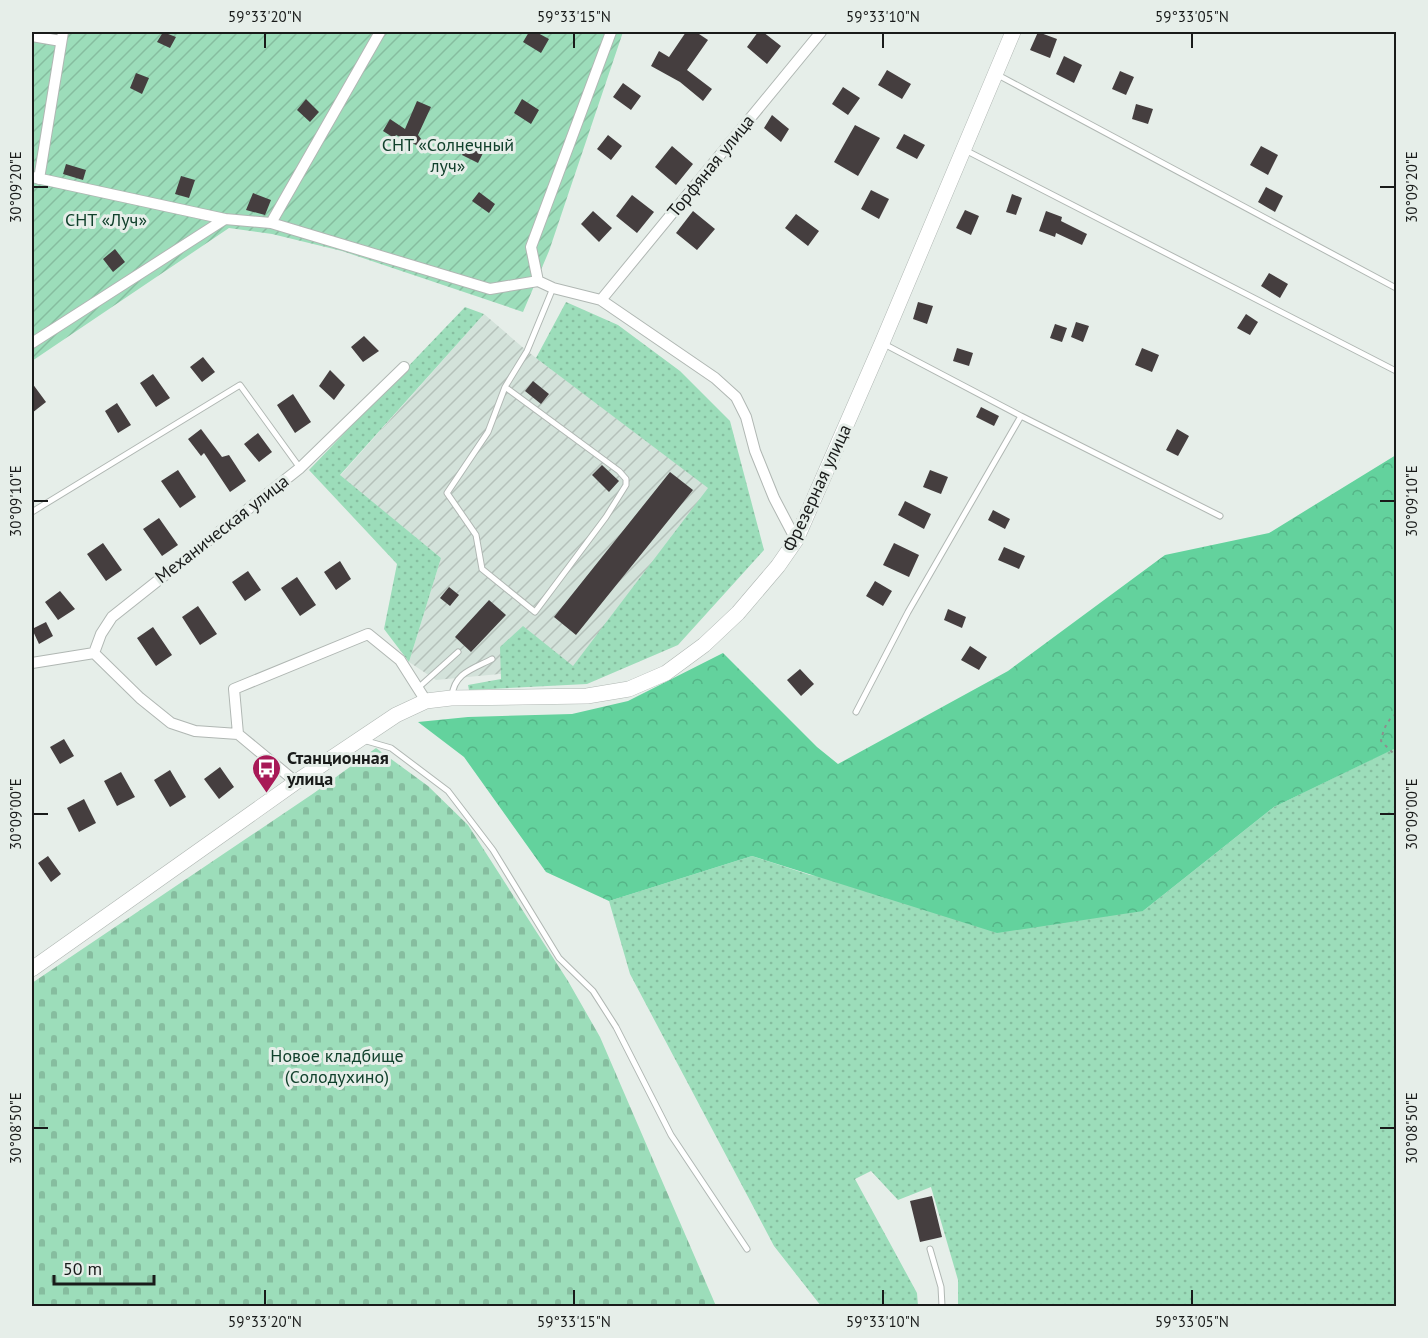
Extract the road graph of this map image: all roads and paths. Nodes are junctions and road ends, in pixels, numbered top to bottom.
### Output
1 (380, 32) edge
2 (611, 32) edge
3 (821, 32) edge
4 (1013, 32) edge
5 (32, 36) edge
6 (62, 36) edge
7 (995, 74) junction
8 (964, 150) junction
9 (35, 178) edge
10 (225, 219) junction
11 (271, 223) junction
12 (538, 281) junction
13 (553, 288) junction
14 (1396, 288) edge
15 (601, 300) junction
16 (32, 343) edge
17 (882, 343) junction
18 (404, 367) dead end
19 (1396, 371) edge
20 (505, 387) junction
21 (1021, 416) junction
22 (300, 468) junction
23 (32, 512) edge
24 (1220, 516) dead end
25 (796, 540) junction
26 (458, 652) dead end
27 (94, 653) junction
28 (492, 658) dead end
29 (32, 663) edge
30 (422, 694) junction
31 (451, 698) junction
32 (856, 711) dead end
33 (1396, 714) edge
34 (238, 734) junction
35 (359, 738) junction
36 (1396, 756) edge
37 (296, 782) junction
38 (32, 969) edge
39 (747, 1249) dead end
40 (930, 1249) dead end
41 (942, 1306) edge

1 - 11 street
2 - 12 street
3 - 15 street, Торфяная улица
4 - 7 street, Фрезерная улица
5 - 6 street
6 - 9 street
7 - 8 street, Фрезерная улица
7 - 14 lane
8 - 17 street, Фрезерная улица
8 - 19 lane
9 - 10 street
10 - 11 street
10 - 16 street
11 - 12 street
12 - 13 street
13 - 15 street
13 - 20 lane
15 - 25 street
17 - 21 lane
17 - 25 street, Фрезерная улица
18 - 22 street, Механическая улица
20 - 20 lane
21 - 24 lane
21 - 32 lane
22 - 23 lane
22 - 27 street, Механическая улица
25 - 31 street, Фрезерная улица
26 - 30 lane
27 - 29 street
27 - 34 street
28 - 31 lane
30 - 31 street, Фрезерная улица
30 - 34 street
30 - 35 street
33 - 36 path
34 - 37 street
35 - 37 street
35 - 39 lane
37 - 38 street
40 - 41 lane

